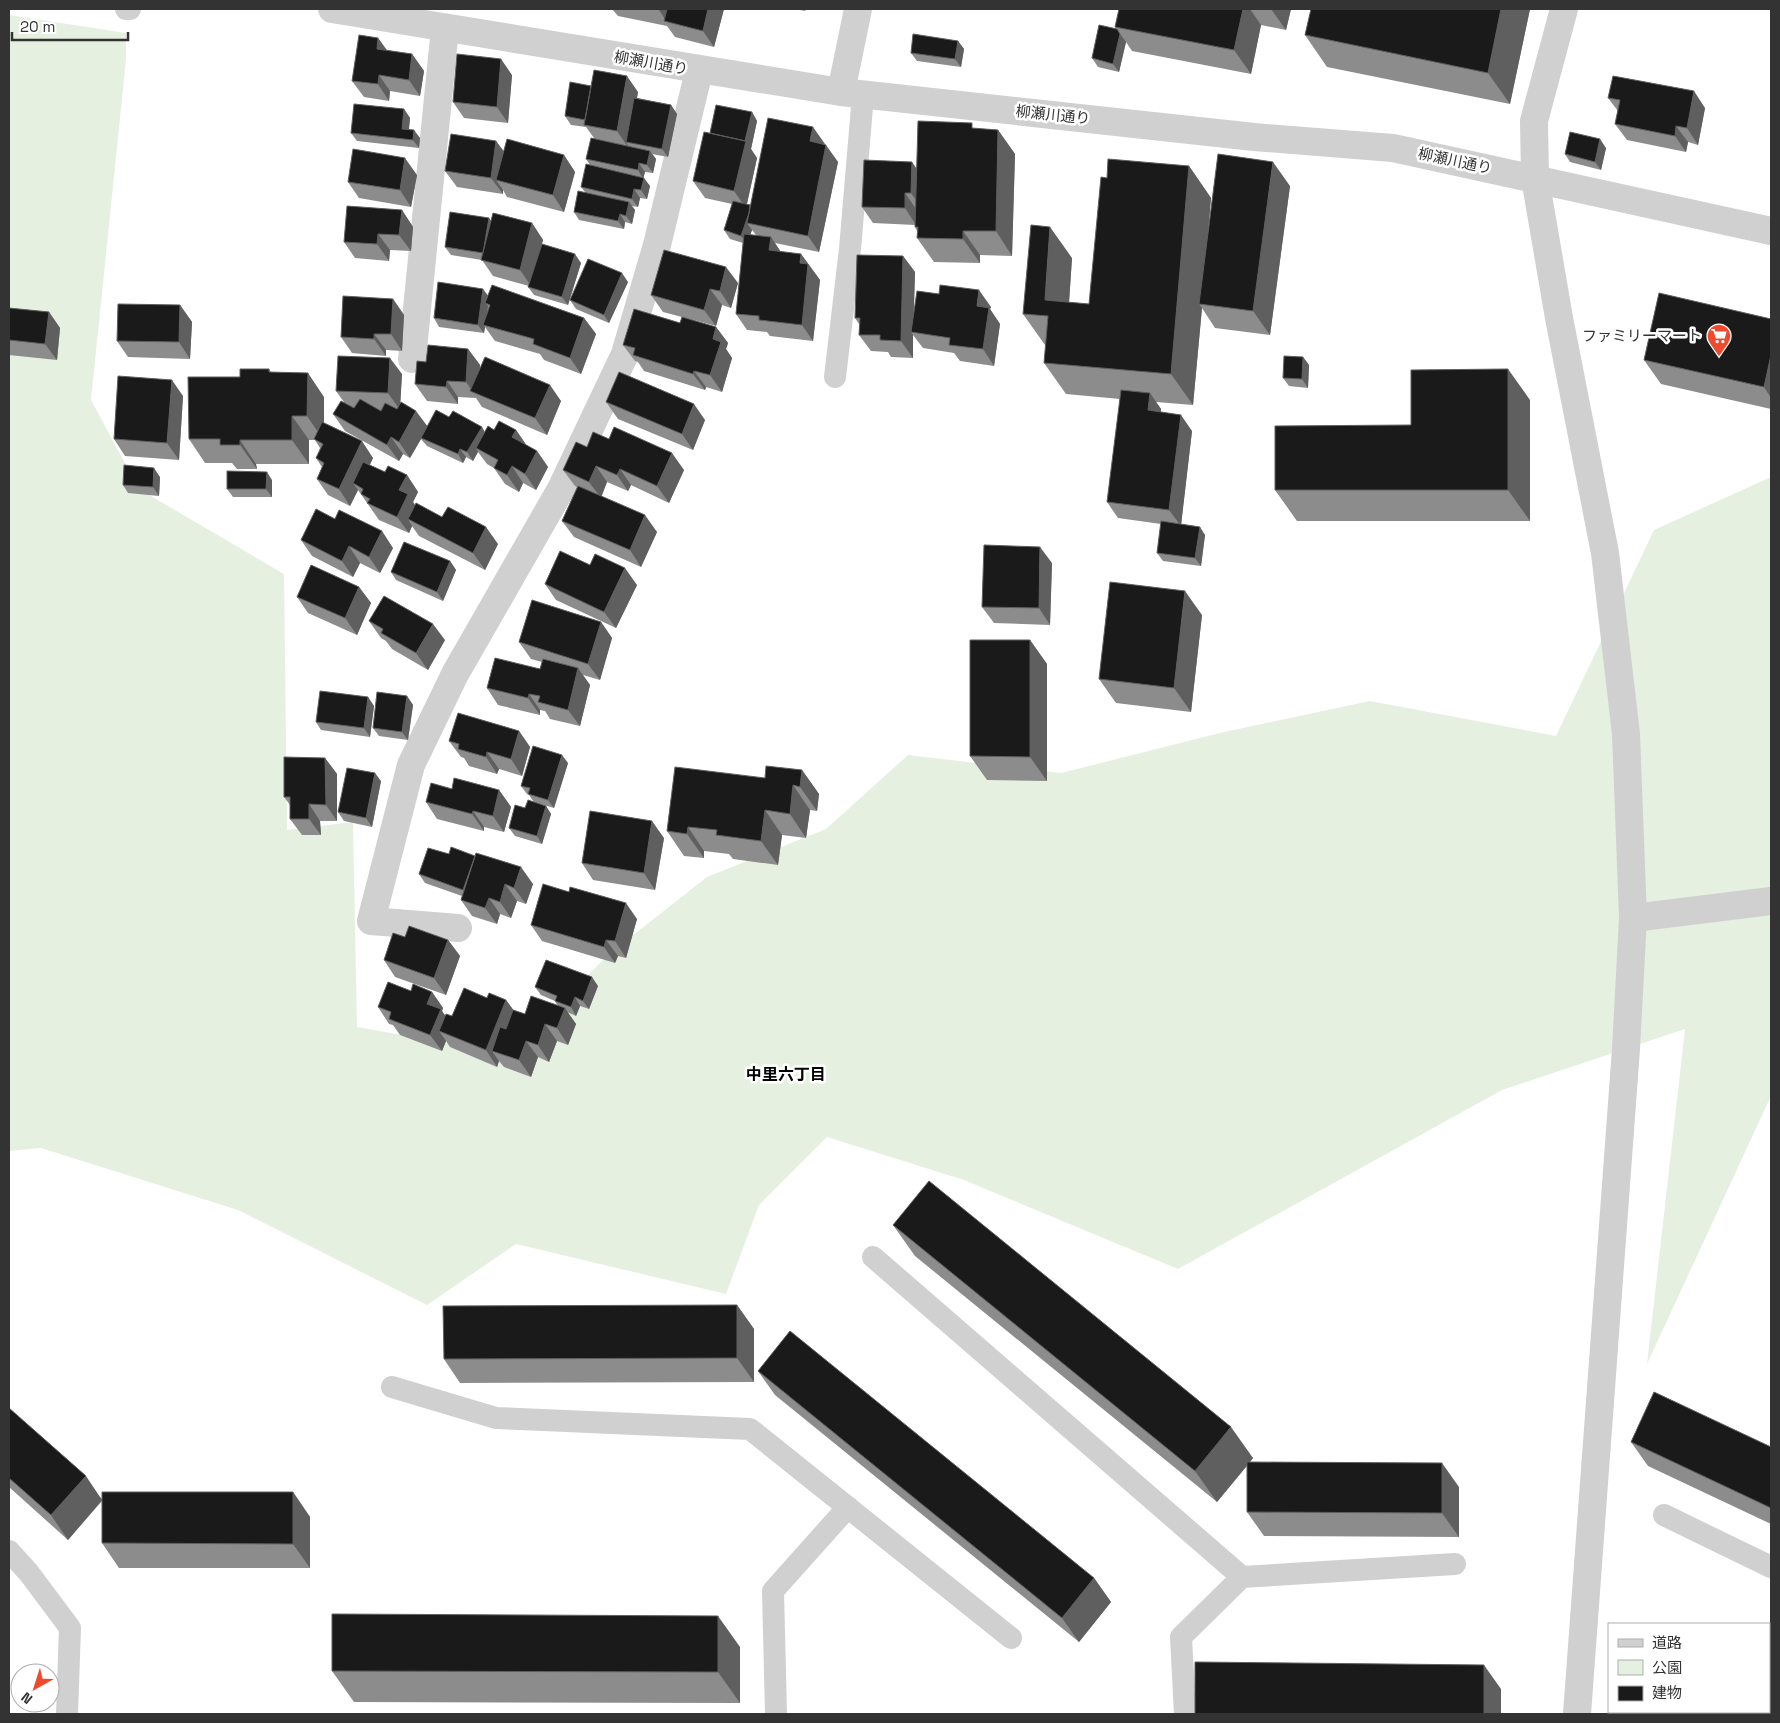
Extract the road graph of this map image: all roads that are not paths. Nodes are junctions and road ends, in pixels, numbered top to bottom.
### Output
1 (126, 9) edge
2 (130, 9) edge
3 (332, 9) edge
4 (858, 9) edge
5 (1564, 9) edge
6 (444, 28) junction
7 (699, 71) junction
8 (852, 94) junction
9 (1535, 178) junction
10 (1771, 231) edge
11 (412, 359) dead end
12 (835, 377) dead end
13 (1771, 901) edge
14 (1633, 918) junction
15 (458, 928) dead end
16 (873, 1257) dead end
17 (392, 1387) dead end
18 (848, 1507) junction
19 (1664, 1515) dead end
20 (9, 1551) edge
21 (1455, 1564) dead end
22 (1771, 1568) edge
23 (1242, 1576) junction
24 (1011, 1638) dead end
25 (68, 1714) edge
26 (776, 1714) edge
27 (1185, 1714) edge
28 (1577, 1714) edge

1 - 2 lane
3 - 6 street, 柳瀬川通り
4 - 8 street
5 - 9 street
6 - 7 street, 柳瀬川通り
6 - 11 street
7 - 8 street, 柳瀬川通り
7 - 15 street
8 - 9 street, 柳瀬川通り
8 - 12 lane
9 - 10 street, 柳瀬川通り
9 - 14 street
13 - 14 street
14 - 28 street
16 - 23 lane
17 - 18 lane
18 - 24 lane
18 - 26 lane
19 - 22 lane
20 - 25 lane
21 - 23 lane
23 - 27 lane

